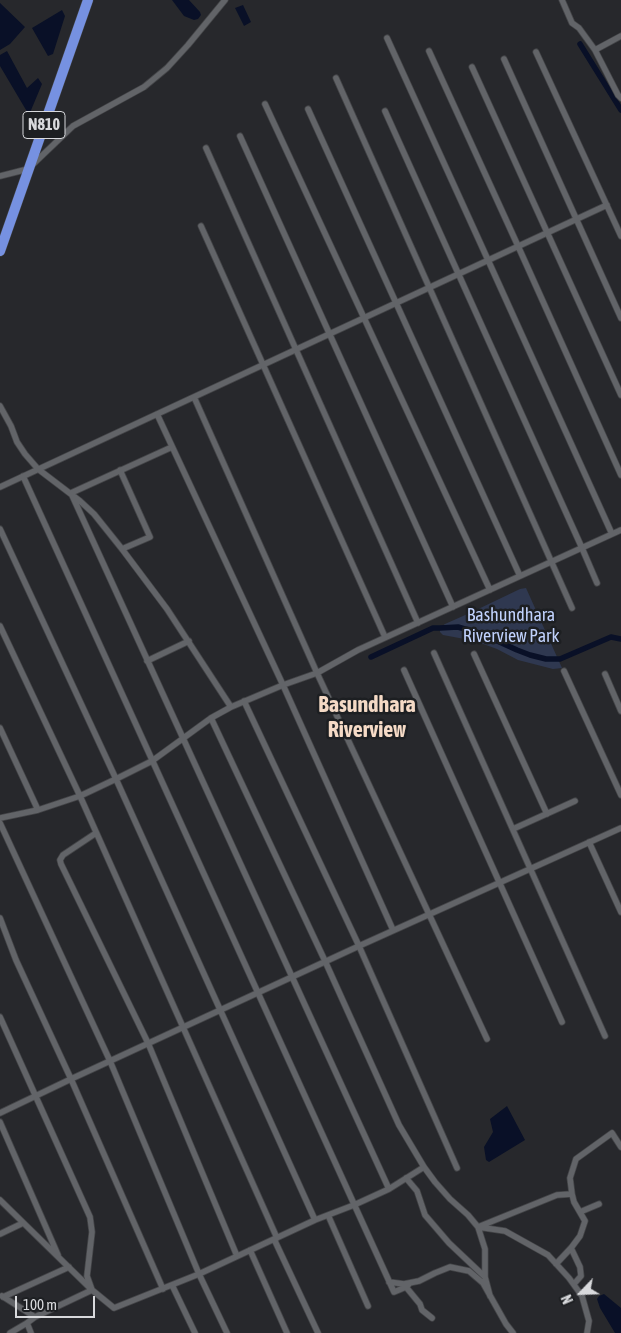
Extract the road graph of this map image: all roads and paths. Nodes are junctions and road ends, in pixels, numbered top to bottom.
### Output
1 (88, 0) edge
2 (225, 0) edge
3 (562, 0) edge
4 (621, 36) edge
5 (387, 38) dead end
6 (595, 50) junction
7 (429, 51) dead end
8 (536, 52) dead end
9 (504, 59) dead end
10 (472, 67) dead end
11 (336, 78) dead end
12 (621, 98) edge
13 (265, 104) dead end
14 (308, 109) dead end
15 (385, 111) dead end
16 (240, 136) dead end
17 (206, 148) dead end
18 (28, 170) junction
19 (0, 176) edge
20 (607, 205) junction
21 (576, 219) junction
22 (201, 226) dead end
23 (546, 233) junction
24 (621, 236) edge
25 (518, 246) junction
26 (0, 251) edge
27 (488, 260) junction
28 (459, 274) junction
29 (430, 287) junction
30 (397, 302) junction
31 (364, 318) junction
32 (621, 318) edge
33 (330, 334) junction
34 (297, 349) junction
35 (263, 365) junction
36 (621, 395) edge
37 (194, 397) junction
38 (0, 406) edge
39 (157, 414) junction
40 (172, 447) junction
41 (38, 469) junction
42 (120, 470) junction
43 (621, 475) edge
44 (23, 476) junction
45 (0, 487) edge
46 (70, 494) junction
47 (0, 529) edge
48 (621, 530) edge
49 (612, 534) junction
50 (582, 548) junction
51 (122, 549) junction
52 (552, 562) junction
53 (520, 576) junction
54 (596, 582) dead end
55 (490, 590) junction
56 (453, 606) junction
57 (572, 608) dead end
58 (418, 623) junction
59 (0, 626) edge
60 (385, 637) junction
61 (189, 641) junction
62 (434, 653) dead end
63 (474, 654) dead end
64 (147, 661) junction
65 (404, 670) dead end
66 (564, 671) dead end
67 (317, 673) junction
68 (605, 674) dead end
69 (283, 685) junction
70 (244, 701) junction
71 (231, 707) junction
72 (621, 711) edge
73 (211, 718) junction
74 (0, 728) edge
75 (182, 738) junction
76 (152, 761) junction
77 (116, 779) junction
78 (621, 795) edge
79 (80, 796) junction
80 (575, 801) dead end
81 (38, 810) junction
82 (547, 814) junction
83 (0, 818) edge
84 (0, 823) edge
85 (513, 829) junction
86 (620, 830) edge
87 (96, 833) junction
88 (589, 842) junction
89 (530, 869) junction
90 (500, 883) junction
91 (621, 912) edge
92 (428, 914) junction
93 (0, 918) edge
94 (393, 930) junction
95 (359, 946) junction
96 (325, 961) junction
97 (292, 976) junction
98 (258, 992) junction
99 (220, 1010) junction
100 (0, 1017) edge
101 (562, 1022) dead end
102 (184, 1027) junction
103 (605, 1036) dead end
104 (487, 1039) dead end
105 (148, 1043) junction
106 (110, 1060) junction
107 (71, 1079) junction
108 (36, 1096) junction
109 (0, 1113) edge
110 (0, 1122) edge
111 (621, 1147) edge
112 (424, 1167) junction
113 (457, 1168) dead end
114 (406, 1178) junction
115 (388, 1189) junction
116 (572, 1194) junction
117 (0, 1200) edge
118 (600, 1204) dead end
119 (354, 1205) junction
120 (580, 1212) junction
121 (328, 1215) junction
122 (315, 1220) junction
123 (23, 1223) junction
124 (478, 1227) junction
125 (0, 1234) edge
126 (275, 1238) junction
127 (572, 1248) junction
128 (250, 1250) junction
129 (237, 1256) junction
130 (59, 1258) junction
131 (556, 1264) junction
132 (69, 1267) junction
133 (199, 1274) junction
134 (485, 1277) junction
135 (389, 1282) junction
136 (574, 1284) junction
137 (172, 1285) junction
138 (408, 1285) junction
139 (163, 1289) junction
140 (92, 1290) junction
141 (1, 1296) edge
142 (490, 1296) junction
143 (368, 1306) dead end
144 (35, 1317) junction
145 (432, 1318) dead end
146 (28, 1323) junction
147 (10, 1333) edge
148 (31, 1333) edge
149 (195, 1333) edge
150 (227, 1333) edge
151 (287, 1333) edge
152 (318, 1333) edge
153 (513, 1333) edge
154 (587, 1333) edge

1 - 18 highway, N810
2 - 18 street
3 - 6 street
4 - 6 street
5 - 27 street
6 - 12 street
7 - 25 street
8 - 20 street
9 - 21 street
10 - 23 street
11 - 29 street
13 - 31 street
14 - 30 street
15 - 28 street
16 - 33 street
17 - 34 street
18 - 19 street
18 - 26 highway, N810
20 - 21 street
20 - 24 street
21 - 23 street
21 - 32 street
22 - 35 street
23 - 25 street
23 - 36 street
25 - 27 street
25 - 43 street
27 - 28 street
27 - 49 street
28 - 29 street
28 - 50 street
29 - 30 street
29 - 52 street
30 - 31 street
30 - 53 street
31 - 33 street
31 - 55 street
33 - 34 street
33 - 56 street
34 - 35 street
34 - 58 street
35 - 37 street
35 - 60 street
37 - 39 street
37 - 67 street
38 - 41 street
39 - 40 street
39 - 41 street
40 - 42 street
40 - 69 street
41 - 44 street
41 - 46 street
42 - 46 street
42 - 51 street
44 - 45 street
44 - 76 street
46 - 51 street
46 - 64 street
47 - 77 street
48 - 49 street
49 - 50 street
50 - 52 street
50 - 54 street
51 - 61 street
52 - 53 street
52 - 57 street
53 - 55 street
55 - 56 street
56 - 58 street
58 - 60 street
59 - 79 street
60 - 67 street
61 - 64 street
61 - 71 street
62 - 85 street
63 - 82 street
64 - 75 street
65 - 90 street
66 - 78 street
67 - 69 street
67 - 92 street
68 - 72 street
69 - 70 street
69 - 94 street
70 - 71 street
70 - 95 street
71 - 73 street
73 - 75 street
73 - 96 street
74 - 81 street
75 - 76 street
75 - 97 street
76 - 77 street
76 - 98 street
77 - 79 street
77 - 99 street
79 - 81 street
79 - 87 street
80 - 82 street
81 - 83 street
82 - 85 street
84 - 106 street
85 - 89 street
86 - 88 street
87 - 102 street
87 - 105 street
88 - 89 street
88 - 91 street
89 - 90 street
89 - 103 street
90 - 92 street
90 - 101 street
92 - 94 street
92 - 104 street
93 - 107 street
94 - 95 street
95 - 96 street
95 - 113 street
96 - 97 street
96 - 112 street
97 - 98 street
97 - 115 street
98 - 99 street
98 - 119 street
99 - 102 street
99 - 122 street
100 - 108 street
102 - 105 street
102 - 126 street
105 - 106 street
105 - 129 street
106 - 107 street
106 - 133 street
107 - 108 street
107 - 139 street
108 - 109 street
108 - 140 street
110 - 130 street
111 - 116 street
112 - 114 street
112 - 124 street
114 - 115 street
114 - 134 street
115 - 119 street
116 - 120 street
116 - 124 street
117 - 123 street
118 - 120 street
119 - 121 street
119 - 135 street
120 - 127 street
121 - 122 street
121 - 143 street
122 - 126 street
123 - 125 street
123 - 130 street
124 - 131 street
124 - 134 street
126 - 128 street
126 - 152 street
127 - 131 street
127 - 136 street
128 - 129 street
128 - 151 street
129 - 133 street
130 - 132 street
131 - 136 street
132 - 140 street
132 - 141 street
133 - 137 street
133 - 150 street
134 - 142 street
135 - 138 street
135 - 138 street
136 - 154 street
137 - 139 street
137 - 149 street
138 - 142 street
138 - 145 street
139 - 140 street
140 - 144 street
141 - 144 street
142 - 153 street
144 - 146 street
146 - 147 street
146 - 148 street

